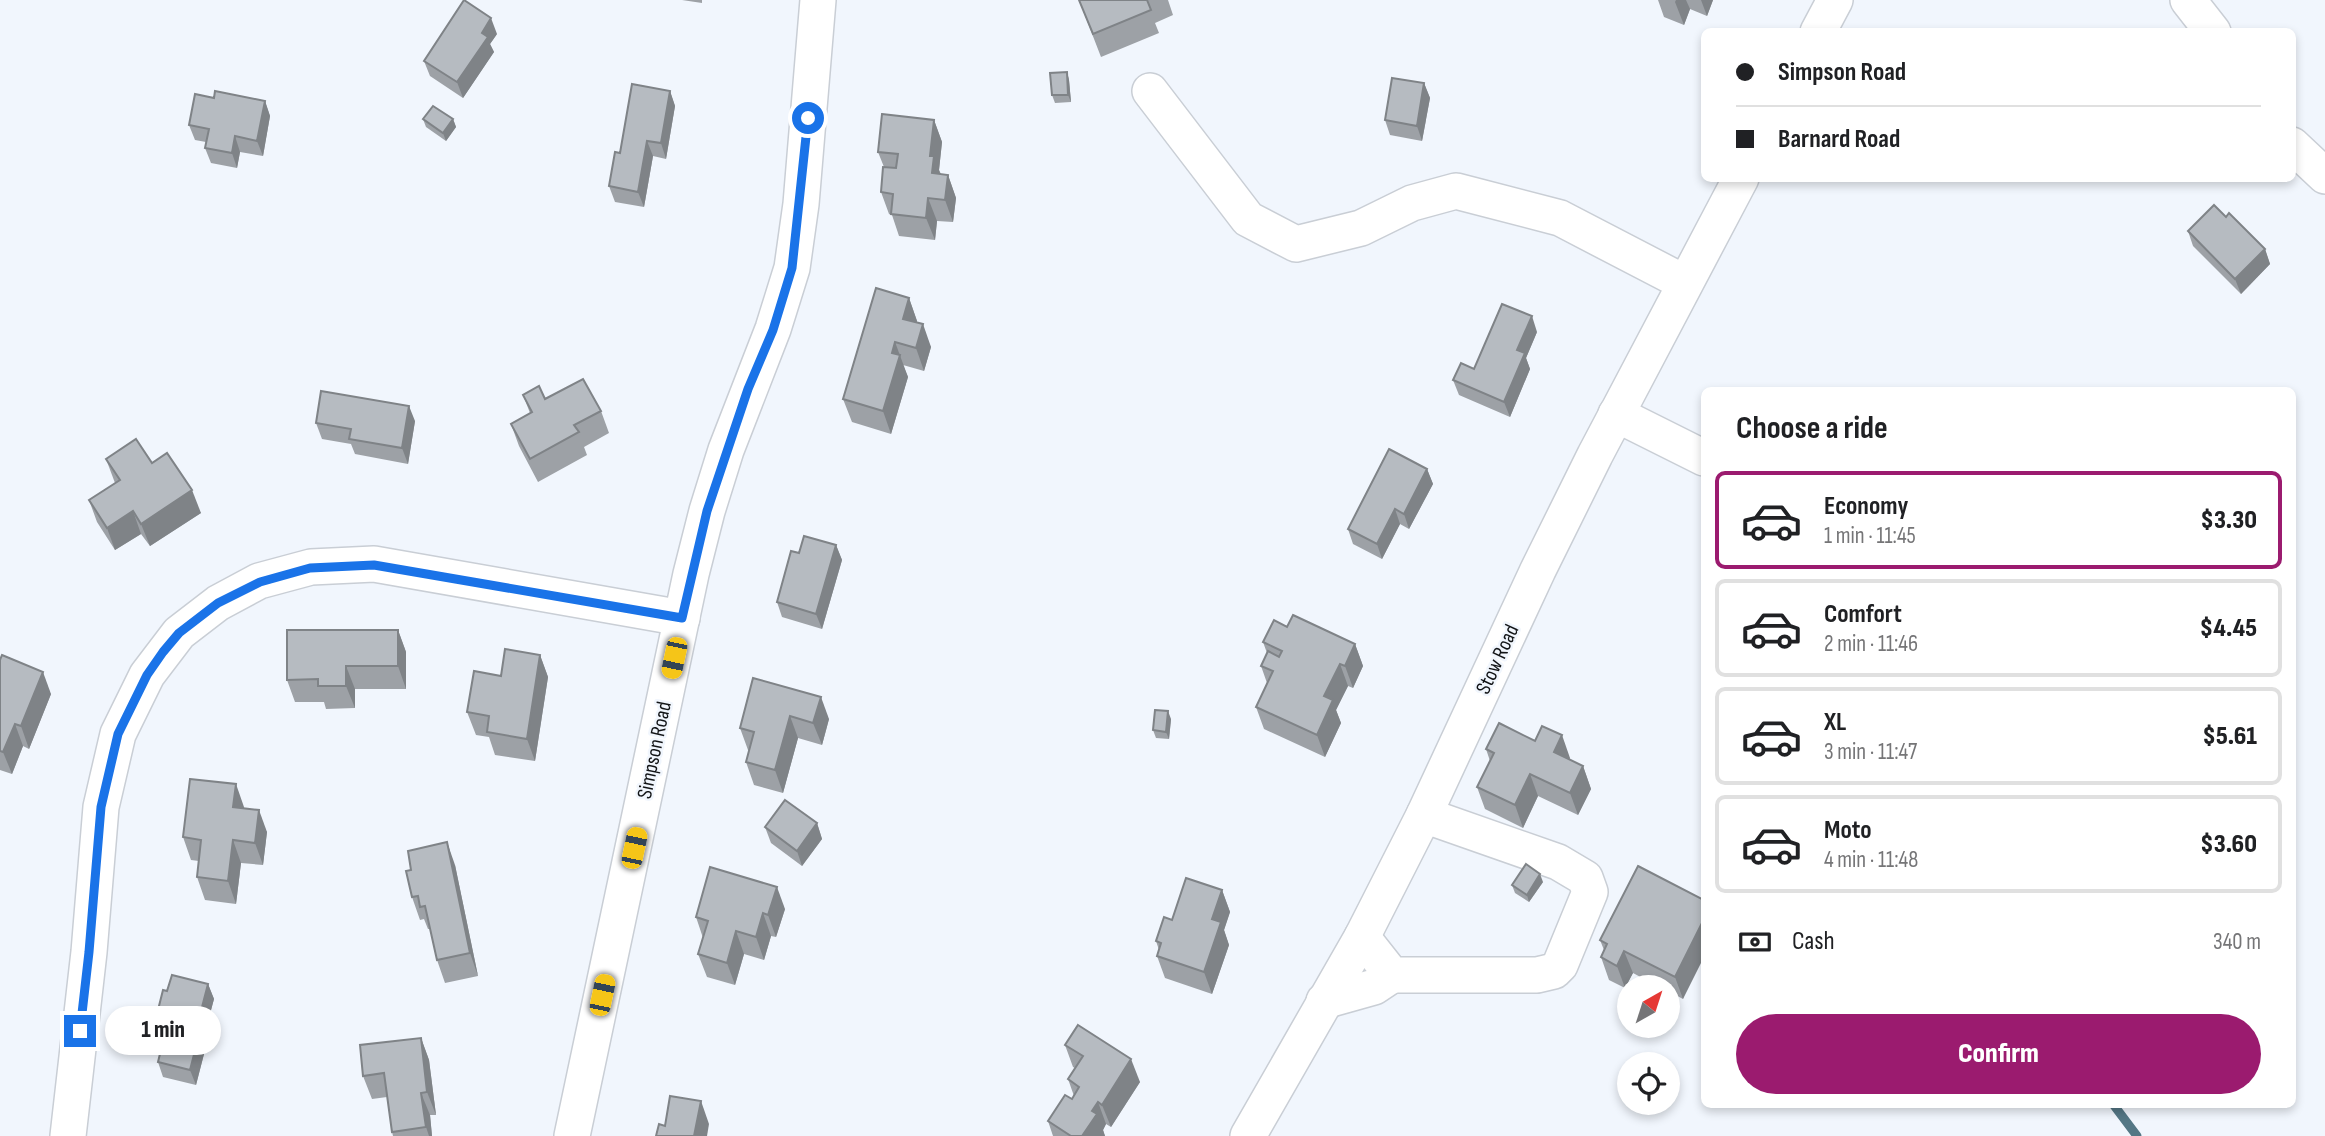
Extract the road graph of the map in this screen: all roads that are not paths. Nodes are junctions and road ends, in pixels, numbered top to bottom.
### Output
1 (818, 0) edge
2 (1835, 0) edge
3 (2188, 0) edge
4 (1820, 28) edge
5 (2210, 28) edge
6 (1150, 91) dead end
7 (2296, 149) edge
8 (2325, 176) edge
9 (1739, 182) edge
10 (1685, 283) junction
11 (1616, 414) junction
12 (1701, 456) edge
13 (682, 618) junction
14 (1424, 815) junction
15 (1362, 937) junction
16 (1392, 975) junction
17 (1324, 1001) junction
18 (68, 1136) edge
19 (572, 1136) edge
20 (1248, 1136) edge

1 - 13 street, Simpson Road
2 - 4 street
3 - 5 street
6 - 10 street
7 - 8 street
9 - 10 street, Stow Road
10 - 11 street, Stow Road
11 - 12 street
11 - 14 street, Stow Road
13 - 18 street
13 - 19 street, Simpson Road
14 - 15 street, Stow Road
14 - 16 street
15 - 16 street
15 - 17 street, Stow Road
16 - 17 street
17 - 20 street, Stow Road

